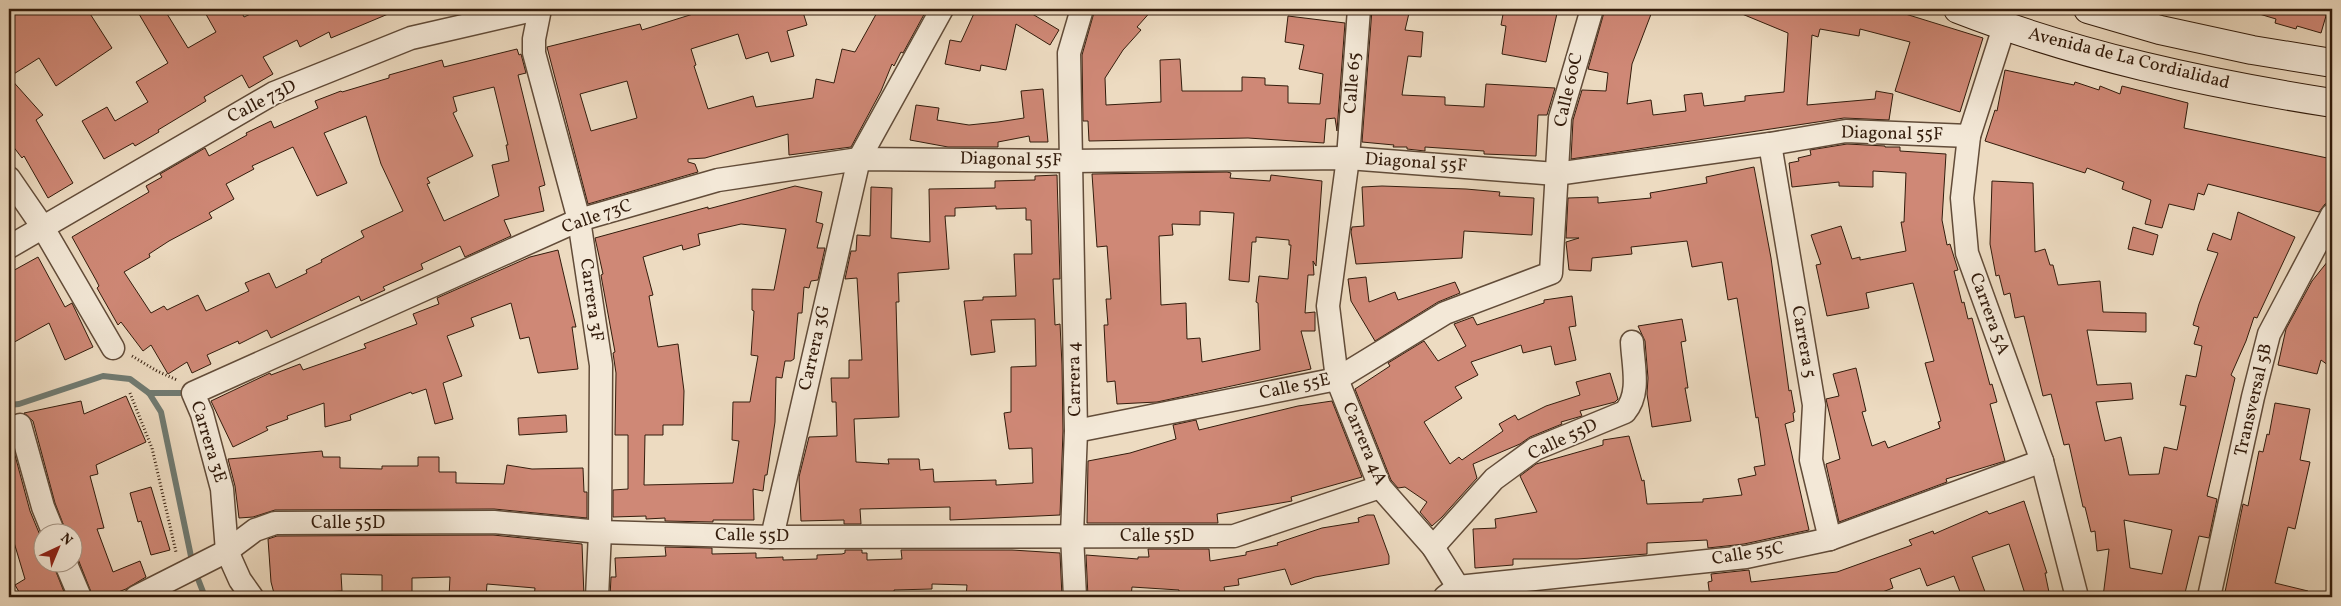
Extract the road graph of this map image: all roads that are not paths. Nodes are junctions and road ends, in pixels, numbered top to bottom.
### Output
1 (538, 9) edge
2 (942, 9) edge
3 (1082, 9) edge
4 (1359, 9) edge
5 (1592, 9) edge
6 (1958, 9) edge
7 (2088, 9) edge
8 (2004, 27) junction
9 (2332, 63) edge
10 (2332, 103) edge
11 (1969, 136) junction
12 (1770, 144) junction
13 (859, 158) junction
14 (1348, 158) junction
15 (1070, 161) junction
16 (1556, 174) junction
17 (9, 178) edge
18 (2332, 215) edge
19 (579, 220) junction
20 (42, 226) junction
21 (9, 246) edge
22 (1551, 273) joint
23 (1632, 342) dead end
24 (113, 348) road end
25 (1337, 379) junction
26 (193, 393) joint
27 (20, 424) dead end
28 (1076, 431) junction
29 (2042, 461) junction
30 (1380, 487) junction
31 (50, 524) edge
32 (600, 532) junction
33 (1072, 535) junction
34 (772, 537) junction
35 (1830, 539) junction
36 (1433, 548) junction
37 (227, 550) junction
38 (70, 574) edge
39 (1452, 592) edge
40 (80, 597) edge
41 (136, 597) edge
42 (252, 597) edge
43 (597, 597) edge
44 (1075, 597) edge
45 (2077, 597) edge
46 (2210, 597) edge

1 - 19 street, Carrera 3F
1 - 20 street, Calle 73D
2 - 13 street
3 - 15 street, Carrera 4
4 - 14 street, Calle 65
5 - 16 street, Calle 60C
6 - 8 main road, Avenida de La Cordialidad
7 - 9 main road, Avenida de La Cordialidad
8 - 10 main road, Avenida de La Cordialidad
8 - 11 street, Carrera 5A
11 - 12 street, Diagonal 55F
11 - 29 street, Carrera 5A
12 - 16 street, Diagonal 55F
12 - 35 street, Carrera 5
13 - 15 street, Diagonal 55F
13 - 19 street, Calle 73C
13 - 34 street, Carrera 3G
14 - 15 street, Diagonal 55F
14 - 16 street, Diagonal 55F
14 - 25 street, Carrera 4A
15 - 28 street, Carrera 4
16 - 22 street, Calle 60C
17 - 20 street
18 - 46 street, Transversal 5B
19 - 26 street, Calle 73C
19 - 32 street, Carrera 3F
20 - 21 street, Calle 73D
20 - 24 street
22 - 25 street, Calle 55E
23 - 36 street, Calle 55D
25 - 28 street, Calle 55E
25 - 30 street, Carrera 4A
26 - 37 street, Carrera 3E
27 - 31 street
28 - 33 street, Carrera 4
29 - 35 street, Calle 55C
29 - 45 street, Carrera 5A
30 - 33 street, Calle 55D
30 - 36 street, Carrera 4A
32 - 34 street, Calle 55D
32 - 37 street, Calle 55D
32 - 43 street, Carrera 3F
33 - 34 street, Calle 55D
33 - 44 street, Carrera 4
35 - 39 street, Calle 55C
36 - 39 street, Carrera 4A
37 - 41 street, Calle 55D
37 - 42 street, Carrera 3E
38 - 40 street

